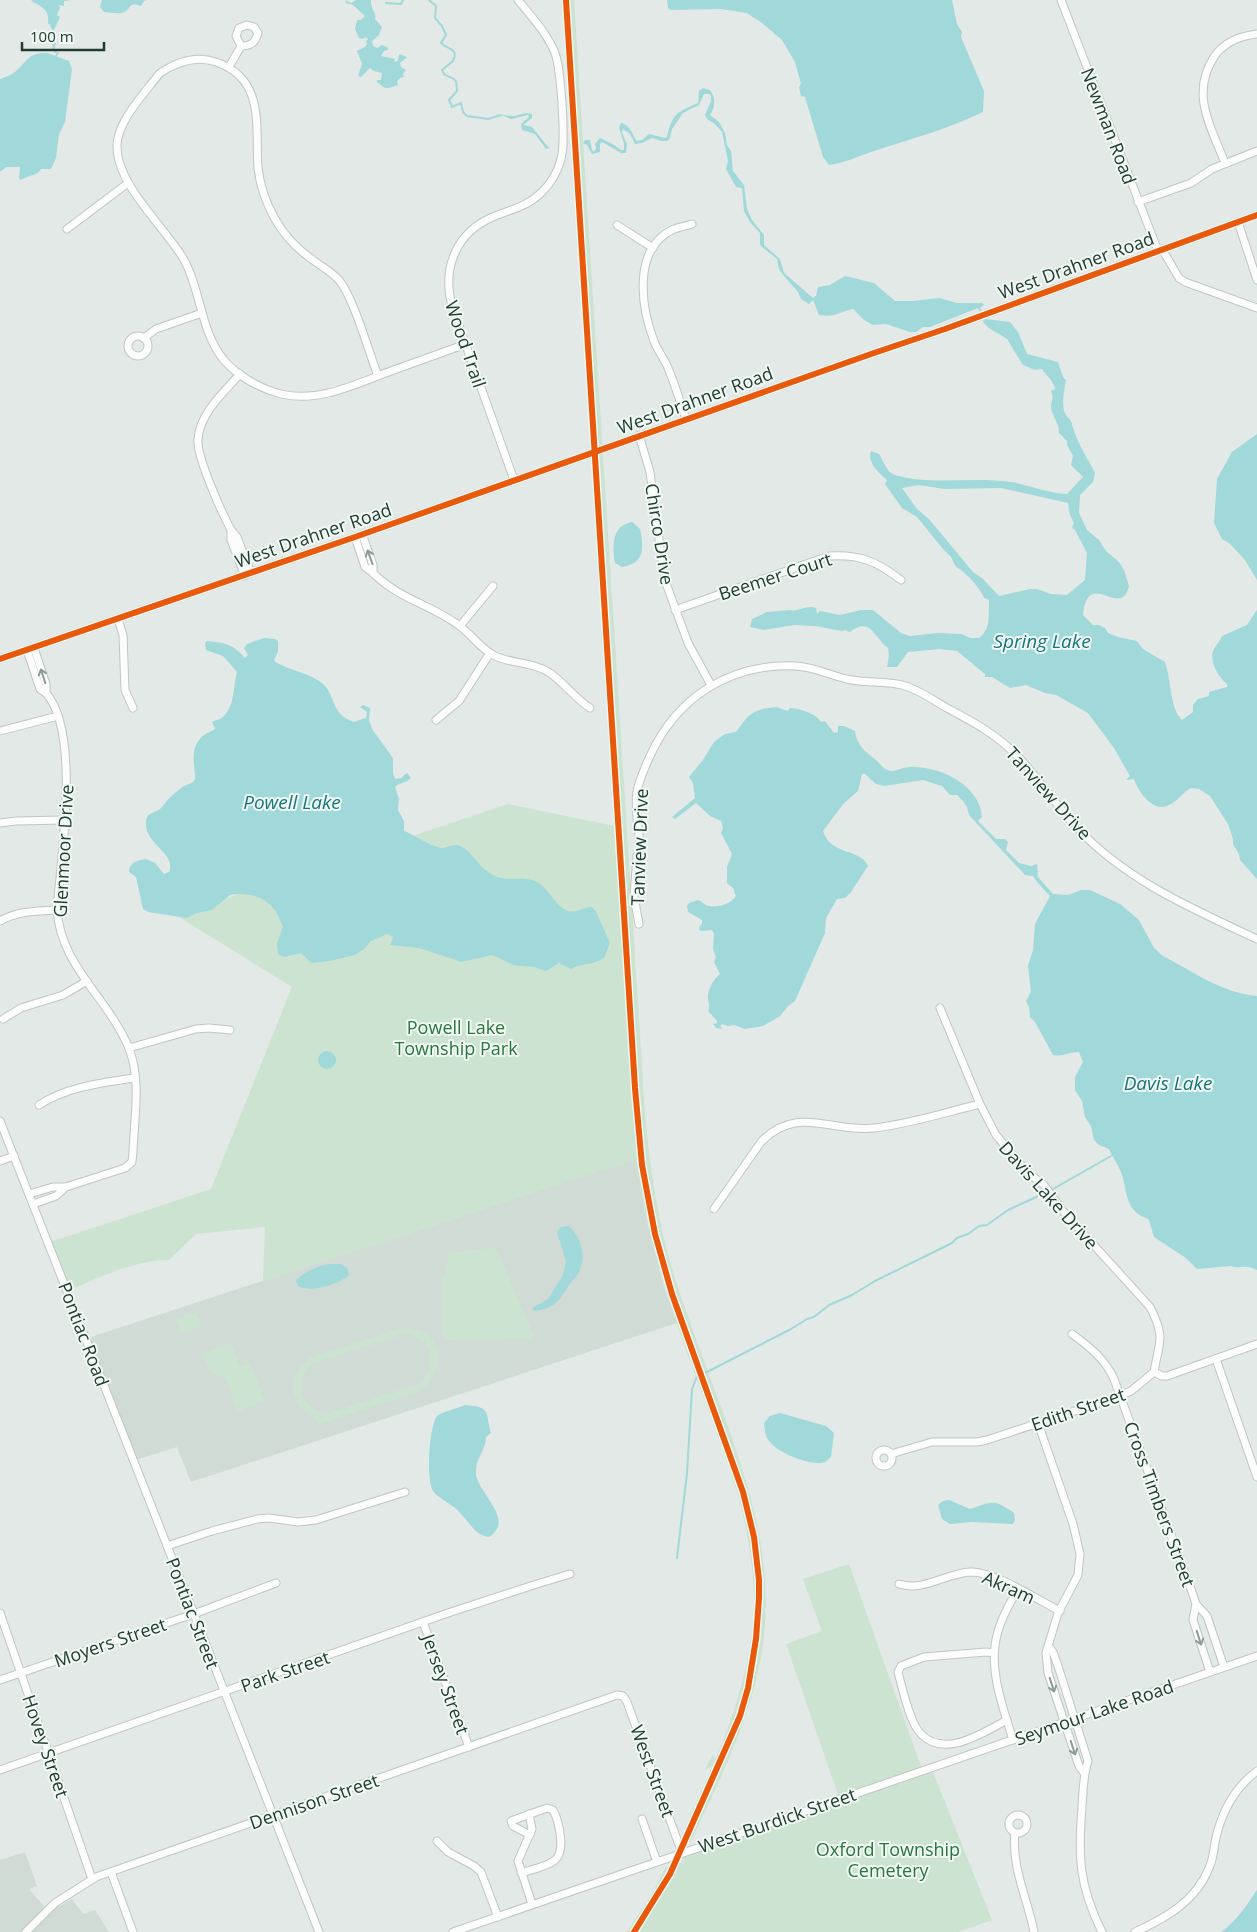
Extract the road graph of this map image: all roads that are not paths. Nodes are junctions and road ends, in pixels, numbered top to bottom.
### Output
1 (518, 0) edge
2 (1061, 0) edge
3 (1257, 34) edge
4 (241, 46) dead end
5 (229, 67) junction
6 (1257, 151) edge
7 (1225, 163) junction
8 (128, 183) junction
9 (1138, 202) junction
10 (1257, 215) edge
11 (1238, 222) junction
12 (692, 224) dead end
13 (616, 225) dead end
14 (67, 229) dead end
15 (653, 248) junction
16 (1160, 250) junction
17 (1257, 280) edge
18 (1257, 308) edge
19 (202, 313) junction
20 (144, 338) dead end
21 (466, 344) junction
22 (240, 374) junction
23 (378, 376) junction
24 (686, 419) junction
25 (639, 436) junction
26 (514, 480) junction
27 (358, 536) junction
28 (248, 574) junction
29 (901, 580) dead end
30 (493, 586) dead end
31 (675, 610) junction
32 (118, 619) junction
33 (460, 626) junction
34 (31, 649) junction
35 (490, 654) junction
36 (0, 659) edge
37 (712, 685) junction
38 (133, 708) dead end
39 (590, 708) dead end
40 (58, 716) junction
41 (436, 720) dead end
42 (0, 731) edge
43 (64, 820) junction
44 (0, 823) edge
45 (57, 910) junction
46 (0, 921) edge
47 (639, 924) dead end
48 (1257, 939) edge
49 (87, 981) junction
50 (940, 1008) dead end
51 (3, 1019) dead end
52 (230, 1030) dead end
53 (129, 1048) junction
54 (134, 1078) junction
55 (980, 1104) junction
56 (39, 1105) dead end
57 (0, 1121) edge
58 (14, 1156) junction
59 (0, 1161) edge
60 (66, 1187) junction
61 (29, 1194) junction
62 (33, 1204) junction
63 (714, 1210) dead end
64 (1072, 1334) dead end
65 (1257, 1344) edge
66 (1216, 1359) junction
67 (1154, 1372) junction
68 (1120, 1396) junction
69 (1038, 1423) junction
70 (891, 1454) dead end
71 (1257, 1477) edge
72 (405, 1492) dead end
73 (167, 1546) junction
74 (570, 1574) dead end
75 (276, 1583) dead end
76 (899, 1584) dead end
77 (1018, 1589) junction
78 (1196, 1604) junction
79 (1060, 1611) junction
80 (0, 1613) edge
81 (193, 1613) junction
82 (424, 1622) junction
83 (1049, 1647) junction
84 (994, 1653) junction
85 (1257, 1656) edge
86 (1224, 1667) junction
87 (1210, 1672) junction
88 (21, 1673) junction
89 (0, 1680) edge
90 (224, 1692) junction
91 (617, 1695) joint
92 (1074, 1719) junction
93 (1007, 1720) junction
94 (1064, 1722) junction
95 (1013, 1740) junction
96 (470, 1747) junction
97 (48, 1753) junction
98 (931, 1767) joint
99 (0, 1770) edge
100 (1257, 1771) edge
101 (1084, 1773) junction
102 (529, 1814) junction
103 (273, 1816) junction
104 (642, 1819) dead end
105 (1015, 1833) dead end
106 (530, 1834) junction
107 (437, 1841) dead end
108 (682, 1853) junction
109 (657, 1862) junction
110 (111, 1872) junction
111 (521, 1872) junction
112 (92, 1879) junction
113 (532, 1904) junction
114 (498, 1916) junction
115 (26, 1932) edge
116 (133, 1932) edge
117 (319, 1932) edge
118 (453, 1932) edge
119 (1034, 1932) edge
120 (1102, 1932) edge
121 (1136, 1932) edge

1 - 21 street, Wood Trail
2 - 9 street, Newman Road
3 - 7 street
4 - 5 street
5 - 8 street
5 - 23 street
6 - 7 street
7 - 9 street
8 - 14 street
8 - 19 street
9 - 16 street, Newman Road
10 - 11 street, West Drahner Road
11 - 16 street, West Drahner Road
11 - 17 street
12 - 15 street
13 - 15 street
15 - 24 street
16 - 18 street, Newman Road
16 - 24 street, West Drahner Road
19 - 20 street
19 - 22 street
21 - 23 street
21 - 26 street, Wood Trail
22 - 23 street
22 - 28 street
24 - 25 street, West Drahner Road
25 - 26 street, West Drahner Road
25 - 31 street, Chirco Drive
26 - 27 street, West Drahner Road
27 - 28 street, West Drahner Road
27 - 33 street
28 - 32 street, West Drahner Road
29 - 31 street, Beemer Court
30 - 33 street
31 - 37 street, Chirco Drive
32 - 34 street, West Drahner Road
32 - 38 street
33 - 35 street
34 - 36 street, West Drahner Road
34 - 40 street, Glenmoor Drive
35 - 39 street
35 - 41 street
37 - 47 street, Tanview Drive
37 - 48 street, Tanview Drive
40 - 42 street
40 - 43 street, Glenmoor Drive
43 - 44 street
43 - 45 street, Glenmoor Drive
45 - 46 street
45 - 49 street, Glenmoor Drive
49 - 51 street
49 - 53 street, Glenmoor Drive
50 - 55 street, Davis Lake Drive
52 - 53 street
53 - 54 street, Glenmoor Drive
54 - 56 street
54 - 60 street, Glenmoor Drive
55 - 63 street
55 - 67 street, Davis Lake Drive
57 - 58 street, Pontiac Road
58 - 59 street
58 - 61 street, Pontiac Road
60 - 61 street, Glenmoor Drive
60 - 62 street, Glenmoor Drive
61 - 62 street, Pontiac Road
62 - 73 street, Pontiac Road
64 - 68 street, Cross Timbers Street
65 - 66 street
66 - 67 street
66 - 71 street
67 - 68 street, Edith Street
68 - 69 street, Edith Street
68 - 78 street, Cross Timbers Street
69 - 70 street, Edith Street
69 - 79 street
72 - 73 street
73 - 81 street, Pontiac Street
74 - 82 street, Park Street
75 - 81 street, Moyers Street
76 - 77 street, Akram
77 - 79 street, Akram
77 - 84 street
78 - 86 street, Cross Timbers Street
78 -> 87 street, Cross Timbers Street
79 - 83 street
80 - 88 street, Hovey Street
81 - 88 street, Moyers Street
81 - 90 street, Pontiac Street
82 - 90 street, Park Street
82 - 96 street, Jersey Street
83 - 92 street
83 -> 94 street
84 - 93 street
84 - 93 street
85 - 86 street, Seymour Lake Road
86 - 87 street, Seymour Lake Road
87 - 92 street, Seymour Lake Road
88 - 89 street, Moyers Street
88 - 97 street, Hovey Street
90 - 97 street, Park Street
90 - 103 street, Pontiac Street
91 - 96 street, Dennison Street
91 - 108 street, West Street
92 - 94 street, Seymour Lake Road
92 - 101 street
93 - 95 street
94 - 95 street, Seymour Lake Road
94 -> 101 street
95 - 98 street, Seymour Lake Road
96 - 103 street, Dennison Street
97 - 99 street, Park Street
97 - 112 street, Hovey Street
98 - 108 street, West Burdick Street
100 - 121 street
101 - 120 street
102 - 106 street
102 - 106 street
102 - 111 street
103 - 110 street, Dennison Street
103 - 117 street, Pontiac Street
104 - 109 street
105 - 119 street
106 - 111 street
107 - 114 street
108 - 109 street, West Burdick Street
109 - 113 street, West Burdick Street
110 - 112 street, Dennison Street
110 - 116 street
111 - 113 street
112 - 115 street, Dennison Street
113 - 114 street, West Burdick Street
114 - 118 street, West Burdick Street

